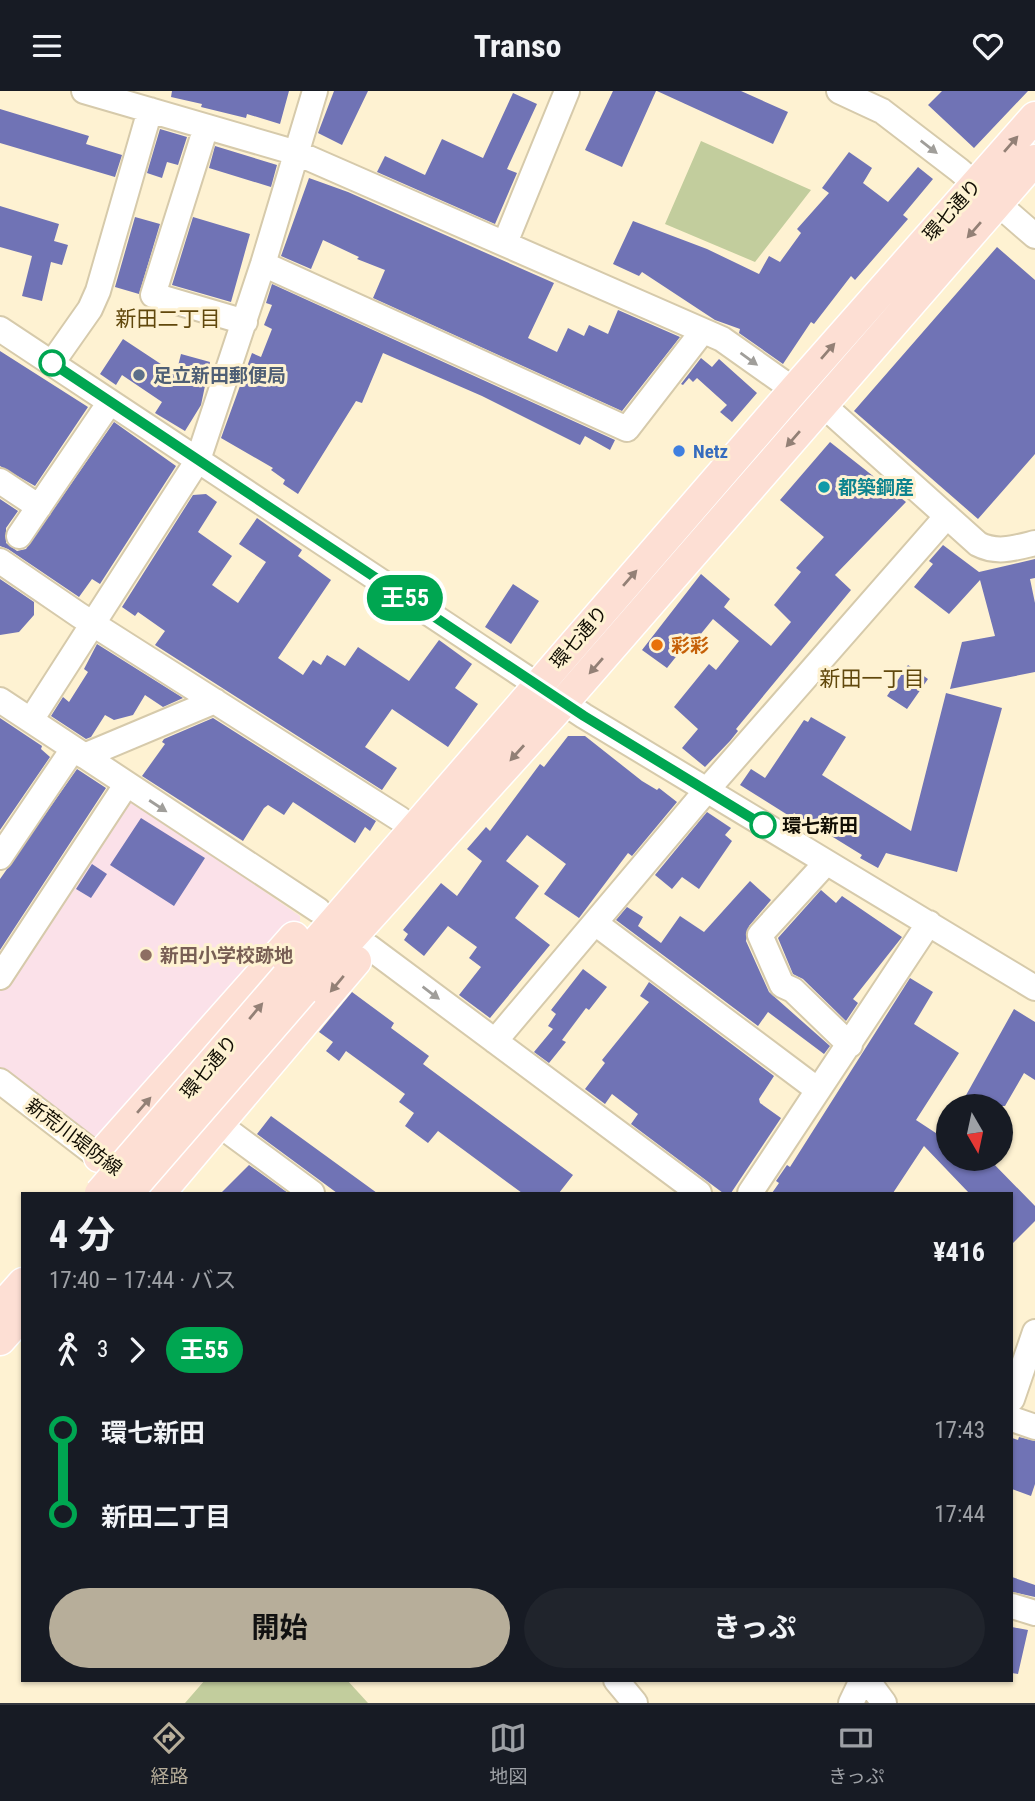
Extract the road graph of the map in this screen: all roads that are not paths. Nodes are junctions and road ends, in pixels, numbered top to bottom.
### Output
1 (84, 91) edge
2 (315, 91) edge
3 (567, 91) edge
4 (839, 91) edge
5 (888, 101) edge
6 (150, 110) junction
7 (1035, 117) edge
8 (205, 127) junction
9 (297, 153) junction
10 (1035, 160) edge
11 (986, 193) junction
12 (1035, 236) edge
13 (505, 243) junction
14 (263, 264) junction
15 (245, 322) junction
16 (0, 329) edge
17 (702, 332) junction
18 (52, 363) junction
19 (794, 390) junction
20 (110, 402) junction
21 (822, 405) junction
22 (198, 460) junction
23 (0, 481) edge
24 (39, 507) junction
25 (947, 516) junction
26 (19, 536) dead end
27 (1035, 543) edge
28 (0, 561) edge
29 (94, 624) junction
30 (538, 686) junction
31 (0, 700) edge
32 (215, 701) junction
33 (563, 703) junction
34 (31, 720) junction
35 (78, 753) junction
36 (126, 785) junction
37 (453, 785) junction
38 (706, 791) junction
39 (481, 793) junction
40 (400, 819) junction
41 (0, 857) edge
42 (826, 863) junction
43 (318, 910) junction
44 (595, 923) junction
45 (929, 923) junction
46 (369, 947) junction
47 (0, 977) edge
48 (294, 984) junction
49 (1035, 988) edge
50 (495, 1041) junction
51 (850, 1045) junction
52 (0, 1081) edge
53 (818, 1090) junction
54 (224, 1128) dead end
55 (99, 1157) junction
56 (101, 1192) edge
57 (129, 1192) edge
58 (147, 1192) edge
59 (161, 1192) edge
60 (311, 1192) edge
61 (698, 1192) edge
62 (751, 1192) edge
63 (21, 1285) edge
64 (0, 1309) edge
65 (21, 1316) edge
66 (1035, 1332) edge
67 (0, 1340) edge
68 (1013, 1396) edge
69 (1013, 1419) edge
70 (1035, 1427) edge
71 (1013, 1606) edge
72 (1035, 1613) edge
73 (618, 1682) edge
74 (863, 1682) edge
75 (866, 1682) edge
76 (635, 1703) edge
77 (850, 1703) edge
78 (884, 1703) edge

1 - 6 street
2 - 9 street
3 - 13 street
4 - 5 street
5 -> 11 street
6 - 8 street
6 - 18 street
11 -> 7 main road, 環七通り
8 - 9 street
8 - 15 street
9 - 13 street
9 - 14 street
10 - 11 main road, 環七通り
11 - 12 street
19 -> 11 main road, 環七通り
11 -> 21 main road, 環七通り
13 - 17 street
14 - 15 street
14 - 17 street
15 - 22 street
16 - 18 street
17 -> 19 street
18 - 20 street
30 -> 19 main road, 環七通り
20 - 22 street
20 - 24 street
21 - 25 street
21 -> 33 main road, 環七通り
22 - 29 street
22 - 30 street
23 - 24 street
24 - 26 street
25 - 27 street
25 - 38 street
28 - 29 street
29 - 32 street
29 - 34 street
30 - 33 street
30 - 37 main road, 環七通り
31 - 34 street
32 - 35 street
32 - 40 street
33 - 38 street
33 -> 39 main road, 環七通り
34 - 35 street
35 - 36 street
35 - 41 street
36 -> 43 street
36 - 47 street
37 - 40 main road
37 - 48 main road, 環七通り
38 - 42 street
38 - 44 street
39 - 46 main road
39 - 48 main road, 環七通り
40 - 43 main road
42 - 45 street
42 - 51 street
55 -> 43 main road
44 - 50 street
44 - 53 street
45 - 49 street
45 - 51 street
46 -> 50 street
46 -> 59 main road
56 -> 48 main road, 環七通り, bridge
48 - 57 main road, 環七通り, bridge
50 - 61 street
51 - 53 street
52 - 55 street, 新荒川堤防線
53 - 62 street
54 - 60 street
55 - 58 street, 新荒川堤防線
63 - 64 main road
65 - 67 main road
66 - 68 street
69 - 70 street
71 - 72 street
73 - 76 street
74 - 77 street
75 - 78 street

